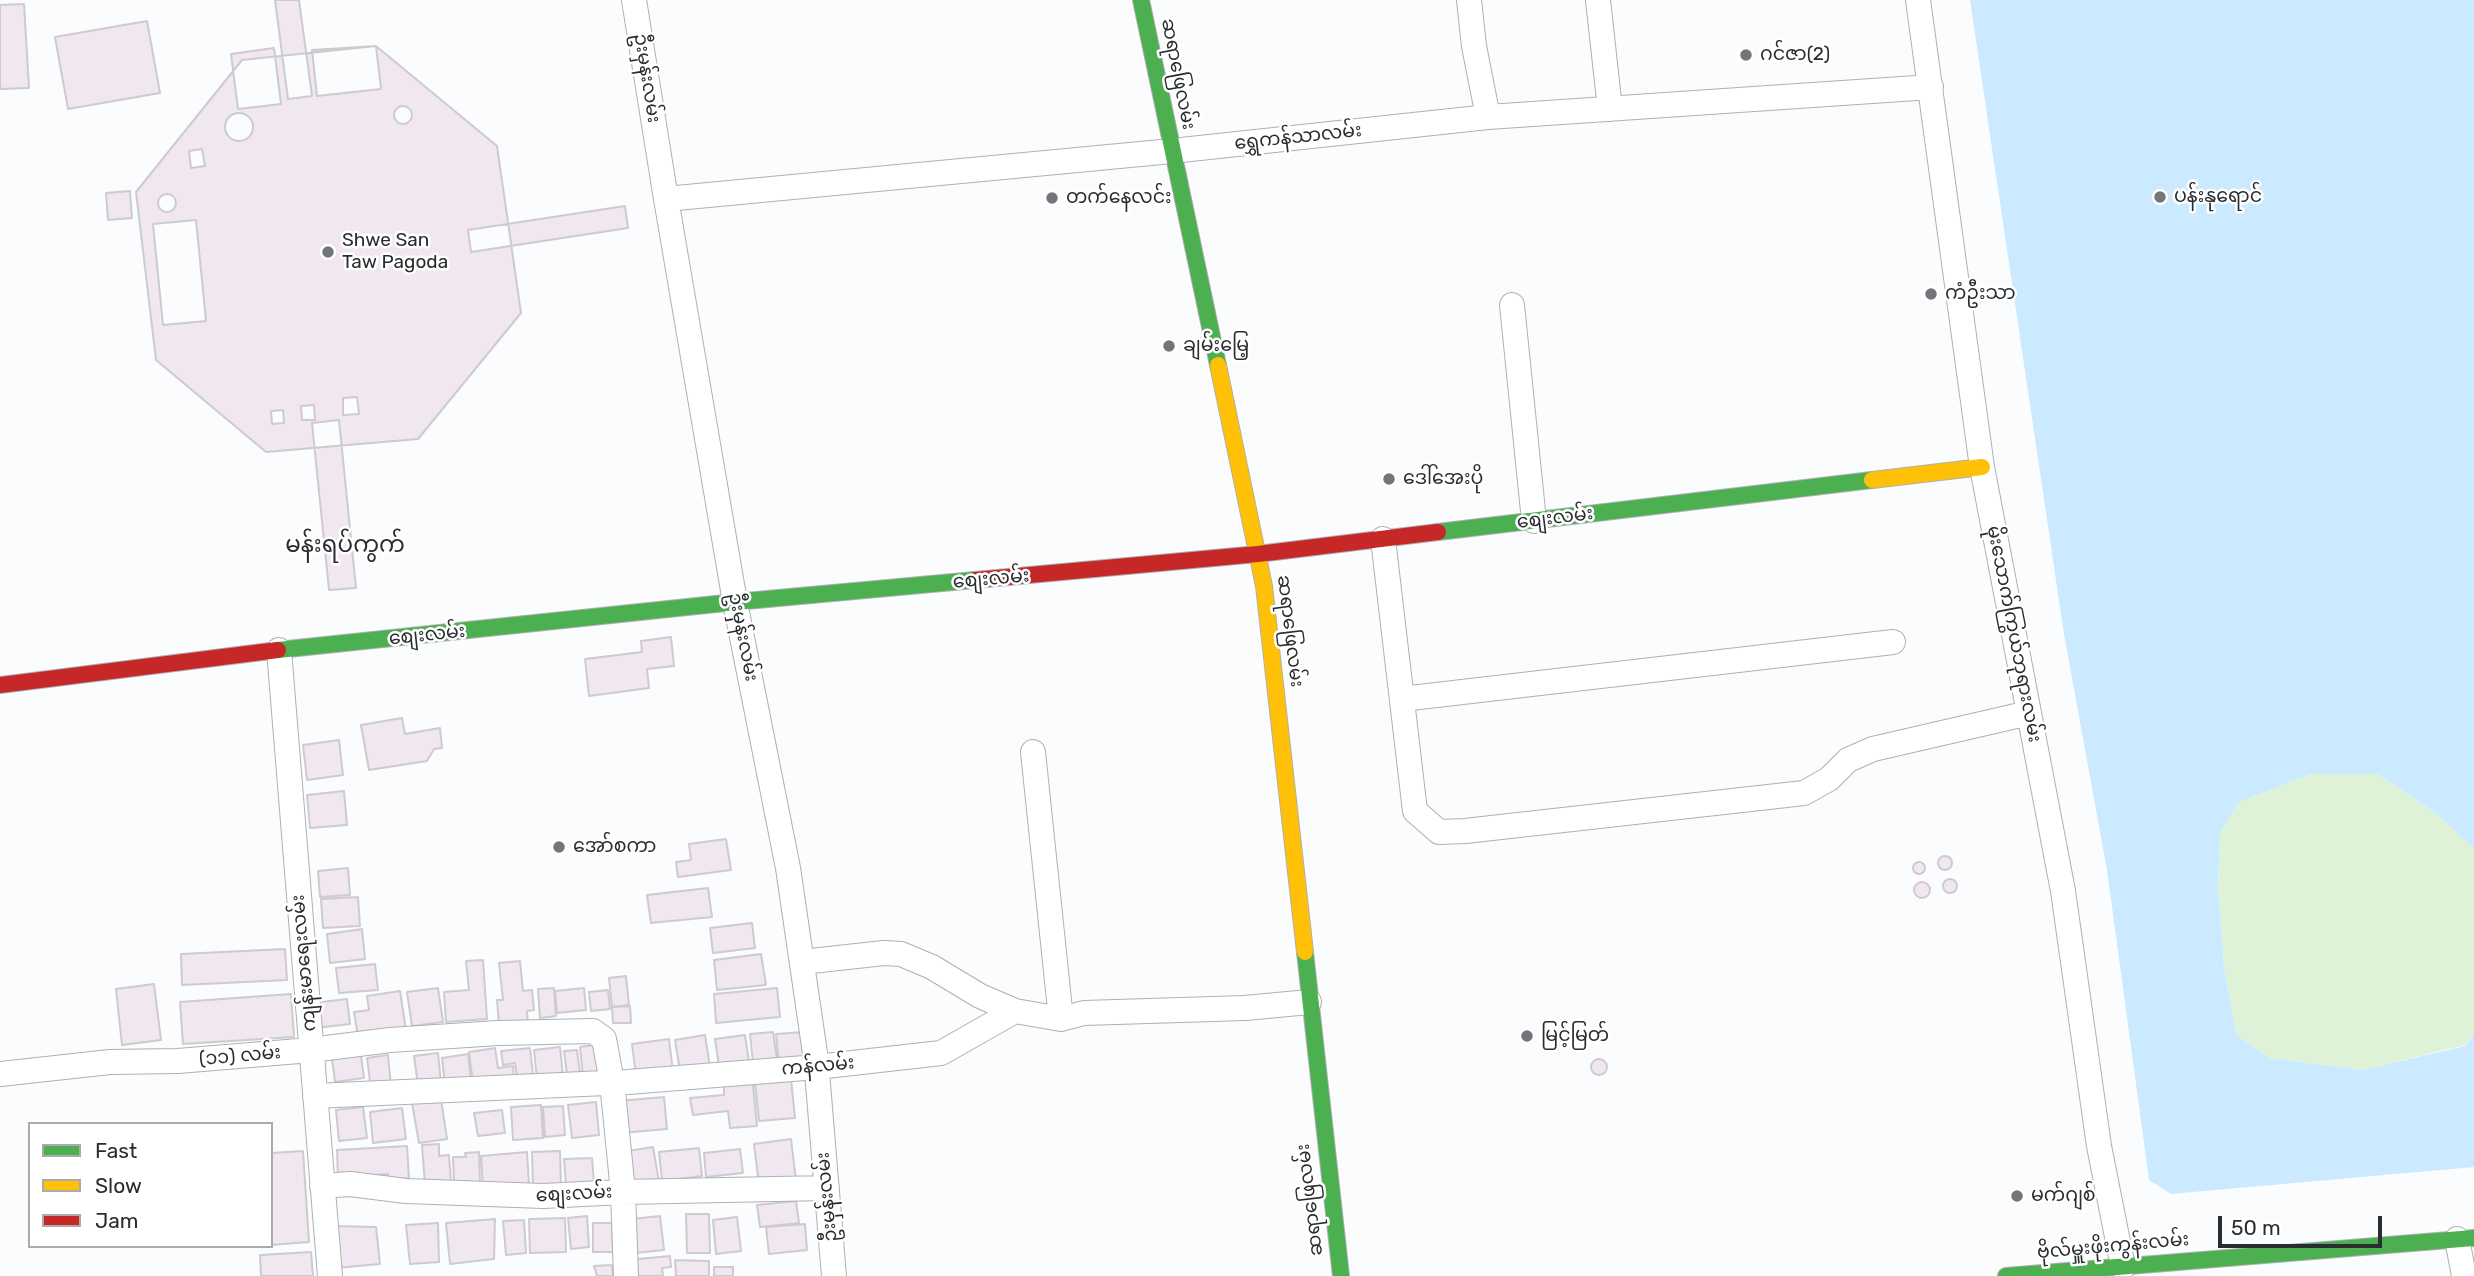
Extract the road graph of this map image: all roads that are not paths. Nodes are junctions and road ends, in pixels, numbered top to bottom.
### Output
1 (634, 0) edge
2 (1141, 0) edge
3 (1469, 0) edge
4 (1598, 0) edge
5 (1918, 0) edge
6 (1931, 87) junction
7 (1609, 109) junction
8 (1488, 117) junction
9 (1172, 150) junction
10 (666, 199) junction
11 (1512, 305) dead end
12 (1982, 467) junction
13 (1534, 521) junction
14 (1383, 539) junction
15 (1258, 554) junction
16 (735, 602) junction
17 (1893, 642) dead end
18 (279, 650) junction
19 (0, 685) edge
20 (1402, 699) junction
21 (2029, 713) junction
22 (1033, 752) dead end
23 (802, 962) junction
24 (1309, 1002) junction
25 (1015, 1011) junction
26 (1060, 1019) junction
27 (311, 1050) junction
28 (817, 1067) junction
29 (0, 1074) edge
30 (612, 1082) junction
31 (315, 1096) junction
32 (323, 1186) junction
33 (827, 1188) junction
34 (623, 1192) junction
35 (2465, 1238) edge
36 (2123, 1267) junction
37 (330, 1276) edge
38 (626, 1276) edge
39 (834, 1276) edge
40 (1340, 1276) edge
41 (2006, 1276) edge
42 (2464, 1276) edge

1 - 10 street, ဦးမှန်းလမ်း
2 - 9 street, ဆရာဖြေလမ်း
3 - 8 street
4 - 7 street
5 - 6 street, မိုးသောက်ကြွယ်ဘုရားလမ်း
6 - 7 street, ‌ရွှေကန်သာလမ်း
6 - 12 street, မိုးသောက်ကြွယ်ဘုရားလမ်း
7 - 8 street, ‌ရွှေကန်သာလမ်း
8 - 9 street, ‌ရွှေကန်သာလမ်း
9 - 10 street, ‌ရွှေကန်သာလမ်း
9 - 15 street, ဆရာဖြေလမ်း
10 - 16 street, ဦးမှန်းလမ်း
11 - 13 street
12 - 13 street, စျေးလမ်း
12 - 21 street, မိုးသောက်ကြွယ်ဘုရားလမ်း
13 - 14 street, စျေးလမ်း
14 - 15 street, စျေးလမ်း
14 - 20 street
15 - 16 street, စျေးလမ်း
15 - 24 street, ဆရာဖြေလမ်း
16 - 18 street, စျေးလမ်း
16 - 23 street, ဦးမှန်းလမ်း
17 - 20 street
18 - 19 street, စျေးလမ်း
18 - 27 street, ကျန်းမာရေးလမ်း
20 - 21 street
21 - 36 street, မိုးသောက်ကြွယ်ဘုရားလမ်း
22 - 26 street
23 - 25 street
23 - 28 street, ဦးမှန်းလမ်း
24 - 26 street
24 - 40 street, ဆရာဖြေလမ်း
25 - 26 street
25 - 28 street, ကန်လမ်း
27 - 29 street, (၁၁) လမ်း
27 - 30 street, (၁၁) လမ်း
27 - 31 street, ကျန်းမာရေးလမ်း
28 - 30 street, ကန်လမ်း
28 - 33 street, ဦးမှန်းလမ်း
30 - 31 street, ကန်လမ်း
30 - 34 street
31 - 32 street, ကျန်းမာရေးလမ်း
32 - 34 street, စျေးလမ်း
32 - 37 street, ကျန်းမာရေးလမ်း
33 - 34 street, စျေးလမ်း
33 - 39 street, ဦးမှန်းလမ်း
34 - 38 street
35 - 36 street, ဗိုလ်မှူးဖိုးကွန်းလမ်း
35 - 42 street
36 - 41 street, ဗိုလ်မှူးဖိုးကွန်းလမ်း

